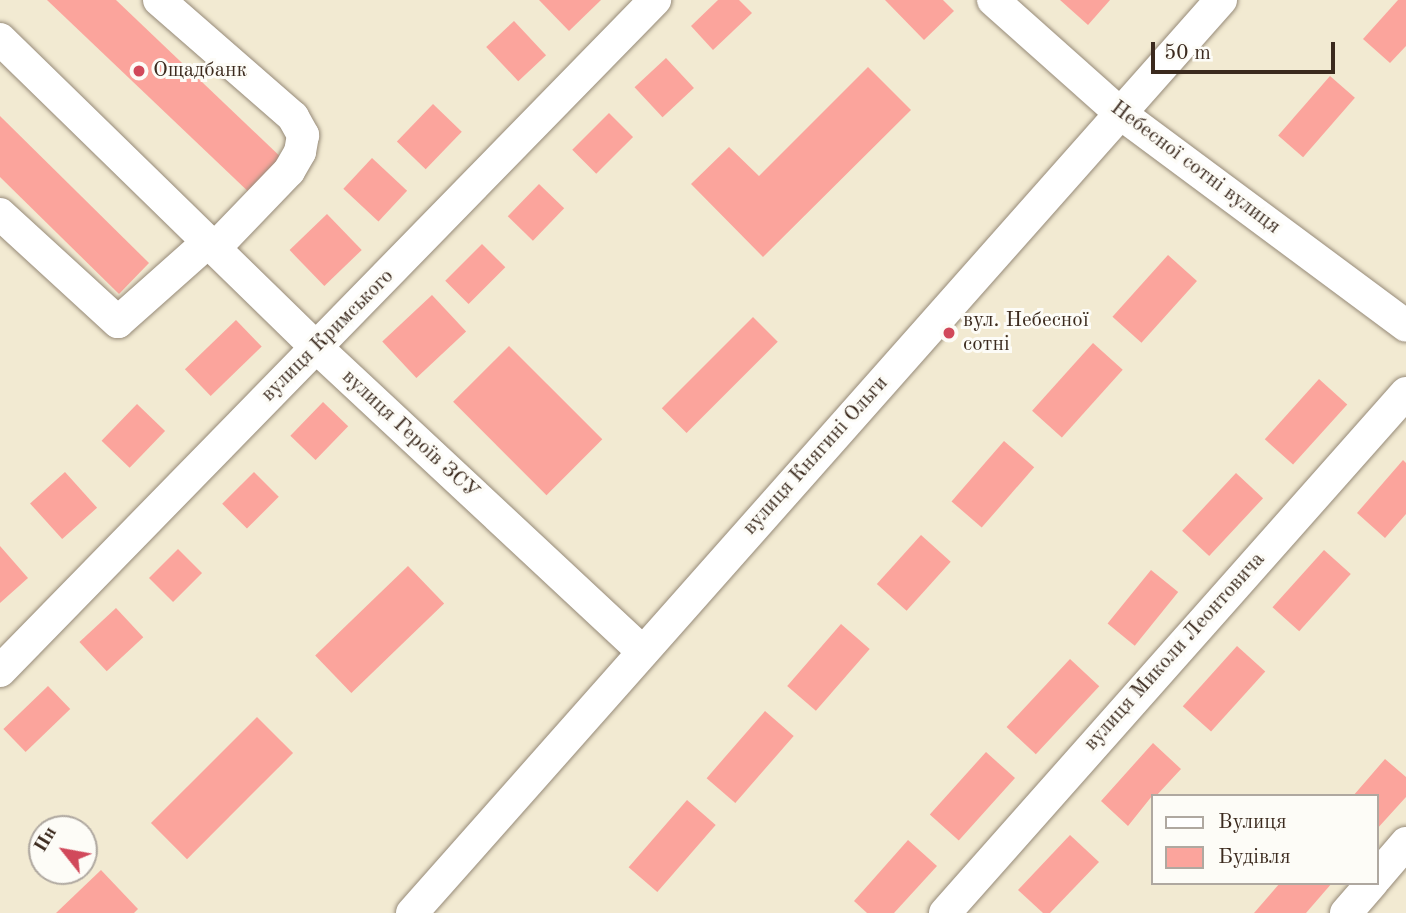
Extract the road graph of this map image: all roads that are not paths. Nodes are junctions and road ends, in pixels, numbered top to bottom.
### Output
1 (159, 0) edge
2 (655, 0) edge
3 (993, 0) edge
4 (1220, 0) edge
5 (0, 39) edge
6 (1121, 114) junction
7 (0, 214) edge
8 (211, 245) junction
9 (1406, 326) edge
10 (316, 346) junction
11 (1406, 393) edge
12 (643, 652) junction
13 (0, 671) edge
14 (1406, 843) edge
15 (1378, 876) edge
16 (1370, 885) edge
17 (412, 913) edge
18 (945, 913) edge
19 (1346, 913) edge

1 - 8 street
2 - 10 street, вулиця Кримського
3 - 6 street, Небесної сотні вулиця
4 - 6 street, вулиця Княгині Ольги
5 - 8 street, вулиця Героїв ЗСУ
6 - 9 street, Небесної сотні вулиця
6 - 12 street, вулиця Княгині Ольги
7 - 8 street
8 - 10 street, вулиця Героїв ЗСУ
10 - 12 street, вулиця Героїв ЗСУ
10 - 13 street, вулиця Кримського
11 - 18 street, вулиця Миколи Леонтовича
12 - 17 street, вулиця Княгині Ольги
14 - 15 street
16 - 19 street

